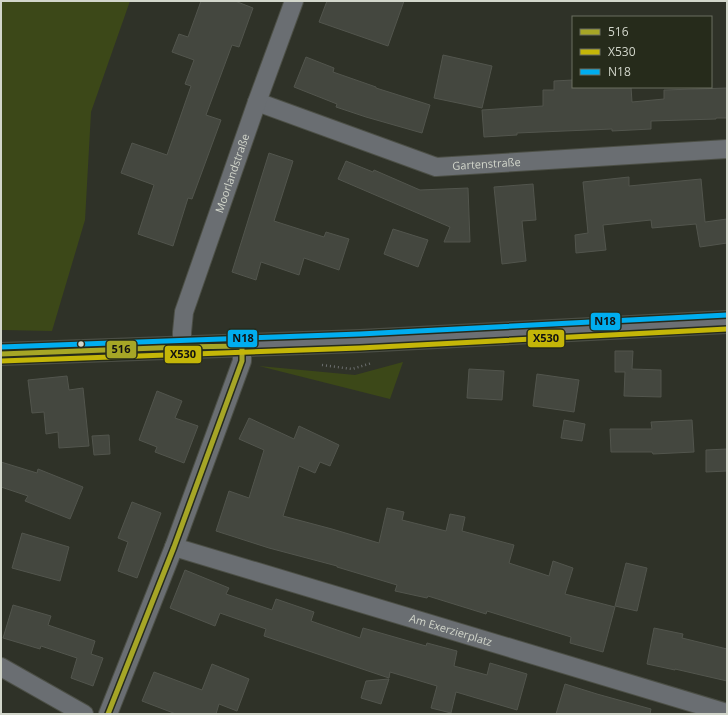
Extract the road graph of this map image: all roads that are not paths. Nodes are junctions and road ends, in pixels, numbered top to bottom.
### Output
1 (294, 1) edge
2 (257, 102) junction
3 (727, 149) edge
4 (727, 322) edge
5 (242, 346) junction
6 (182, 347) junction
7 (1, 354) edge
8 (174, 547) junction
9 (1, 667) edge
10 (727, 713) edge
11 (84, 714) edge
12 (108, 714) edge

1 - 2 street, Moorlandstraße
2 - 3 street, Gartenstraße
2 - 6 street, Moorlandstraße
4 - 5 main road
5 - 6 main road
5 - 8 street
6 - 7 main road
8 - 10 street, Am Exerzierplatz
8 - 12 street
9 - 11 street

